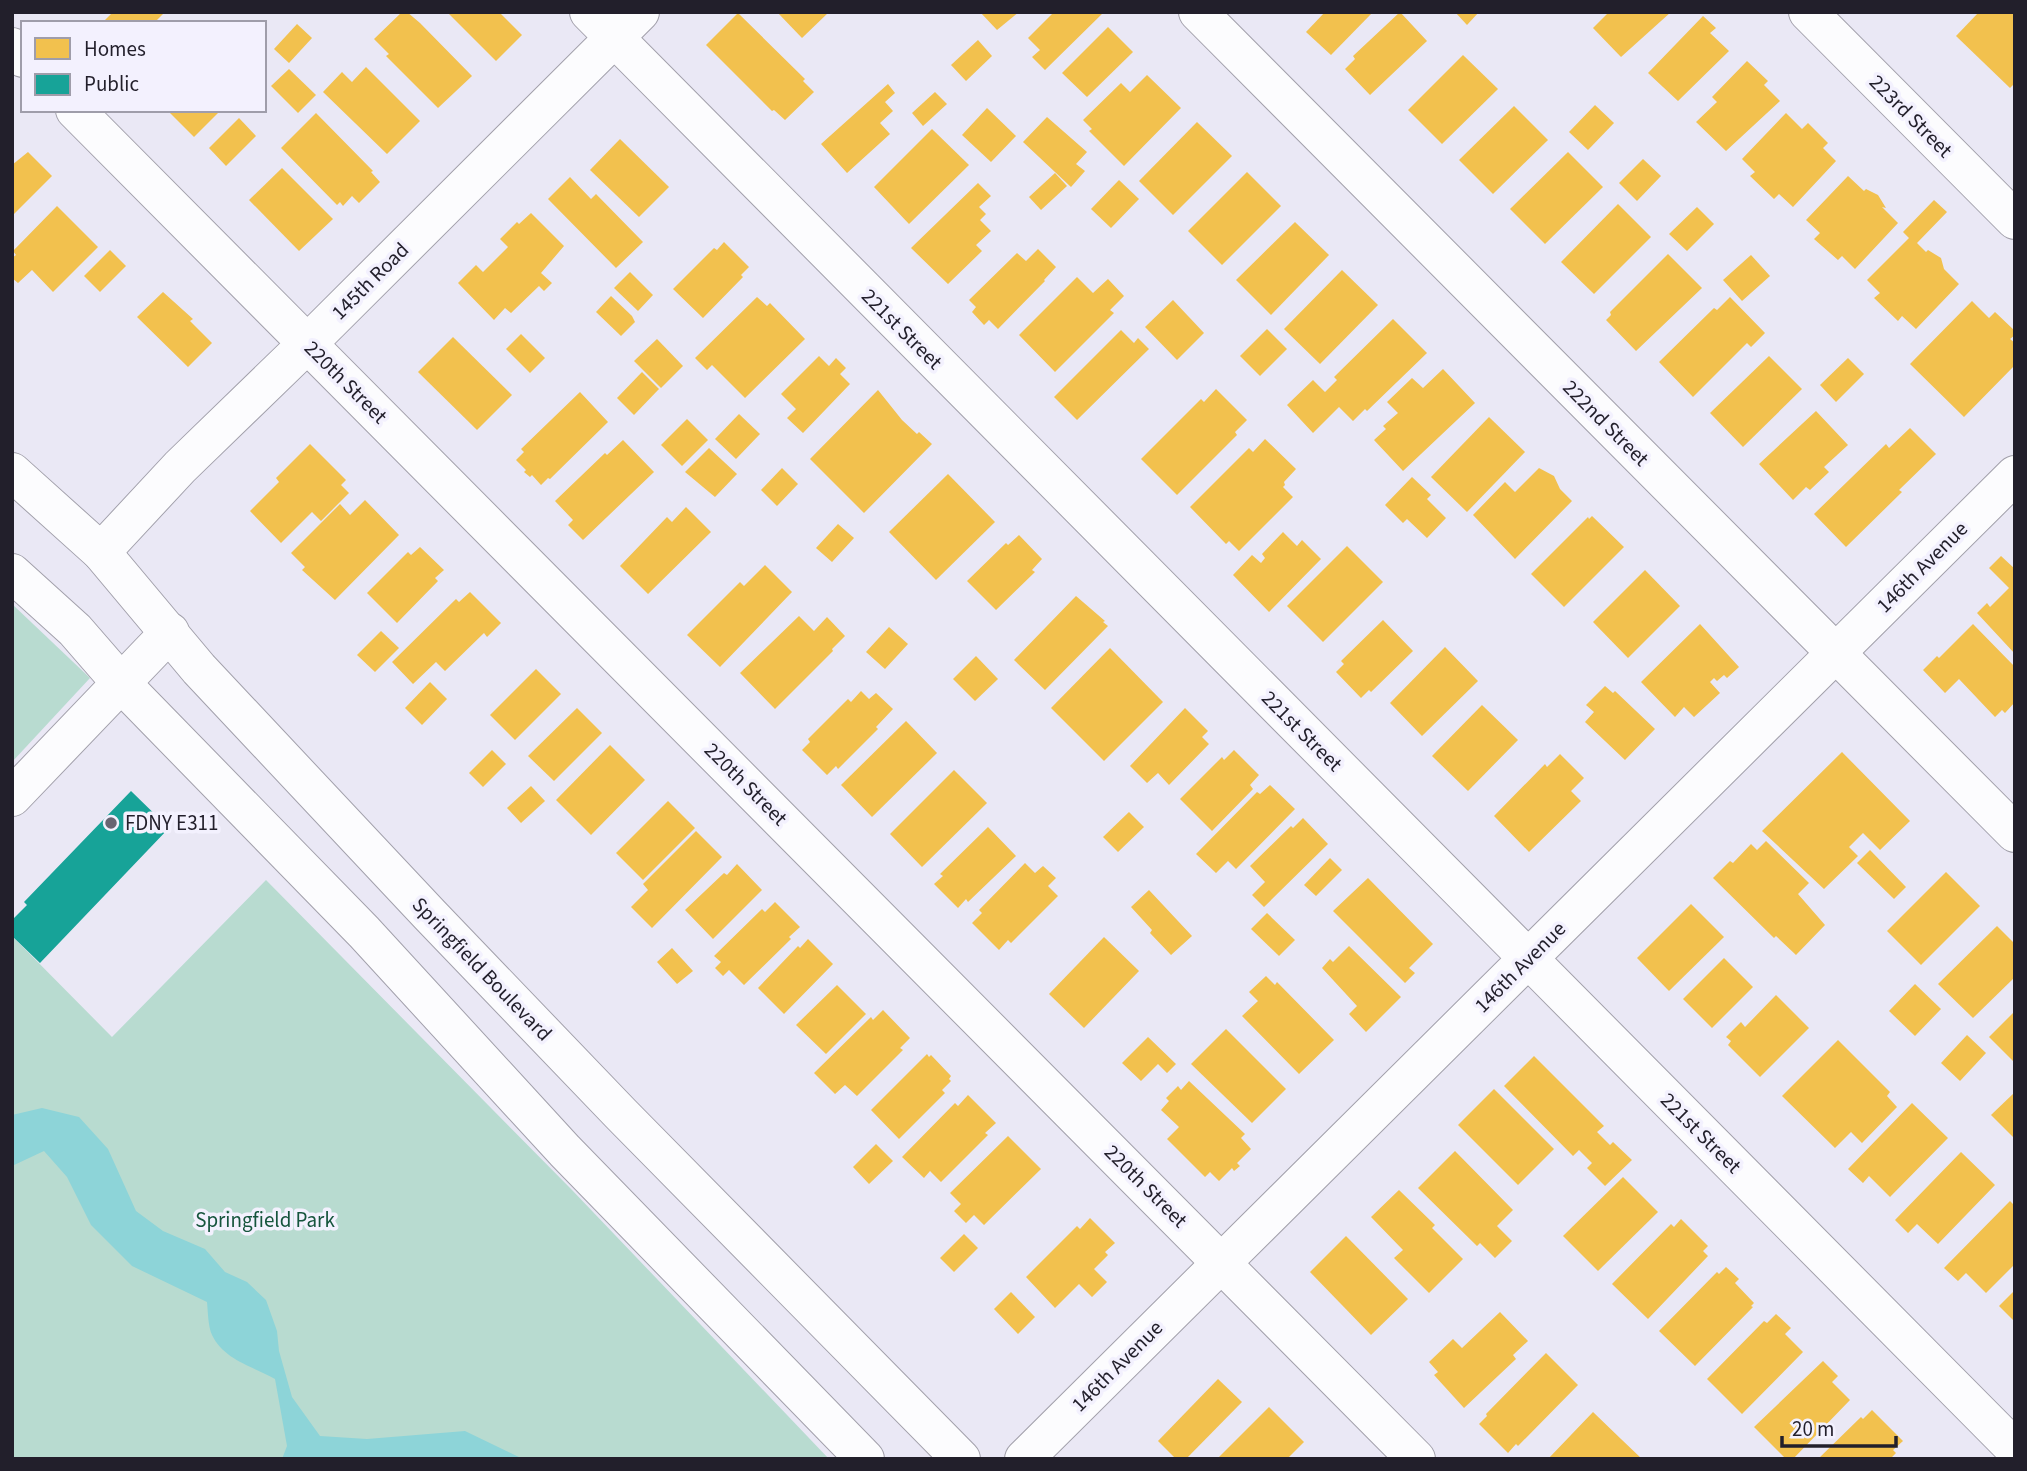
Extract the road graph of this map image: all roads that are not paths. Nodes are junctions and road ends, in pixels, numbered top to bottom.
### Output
1 (1198, 12) edge
2 (1808, 12) edge
3 (614, 21) edge
4 (77, 112) edge
5 (2015, 220) edge
6 (307, 344) junction
7 (12, 472) edge
8 (2015, 475) edge
9 (101, 552) junction
10 (12, 573) edge
11 (170, 632) junction
12 (1836, 653) junction
13 (121, 683) junction
14 (12, 797) edge
15 (2015, 833) edge
16 (1528, 959) junction
17 (1221, 1262) junction
18 (2015, 1450) edge
19 (865, 1459) edge
20 (961, 1459) edge
21 (1024, 1459) edge
22 (1416, 1459) edge

1 - 12 street, 222nd Street
2 - 5 street, 223rd Street
3 - 6 street, 145th Road
3 - 16 street, 221st Street
4 - 6 street, 220th Street
6 - 9 street, 145th Road
6 - 17 street, 220th Street
7 - 9 street, Springfield Boulevard
8 - 12 street, 146th Avenue
9 - 11 street, Springfield Boulevard
10 - 13 street
11 - 13 street
11 - 20 street, Springfield Boulevard
12 - 15 street, 222nd Street
12 - 16 street, 146th Avenue
13 - 14 street
13 - 19 street
16 - 17 street, 146th Avenue
16 - 18 street, 221st Street
17 - 21 street, 146th Avenue
17 - 22 street, 220th Street

